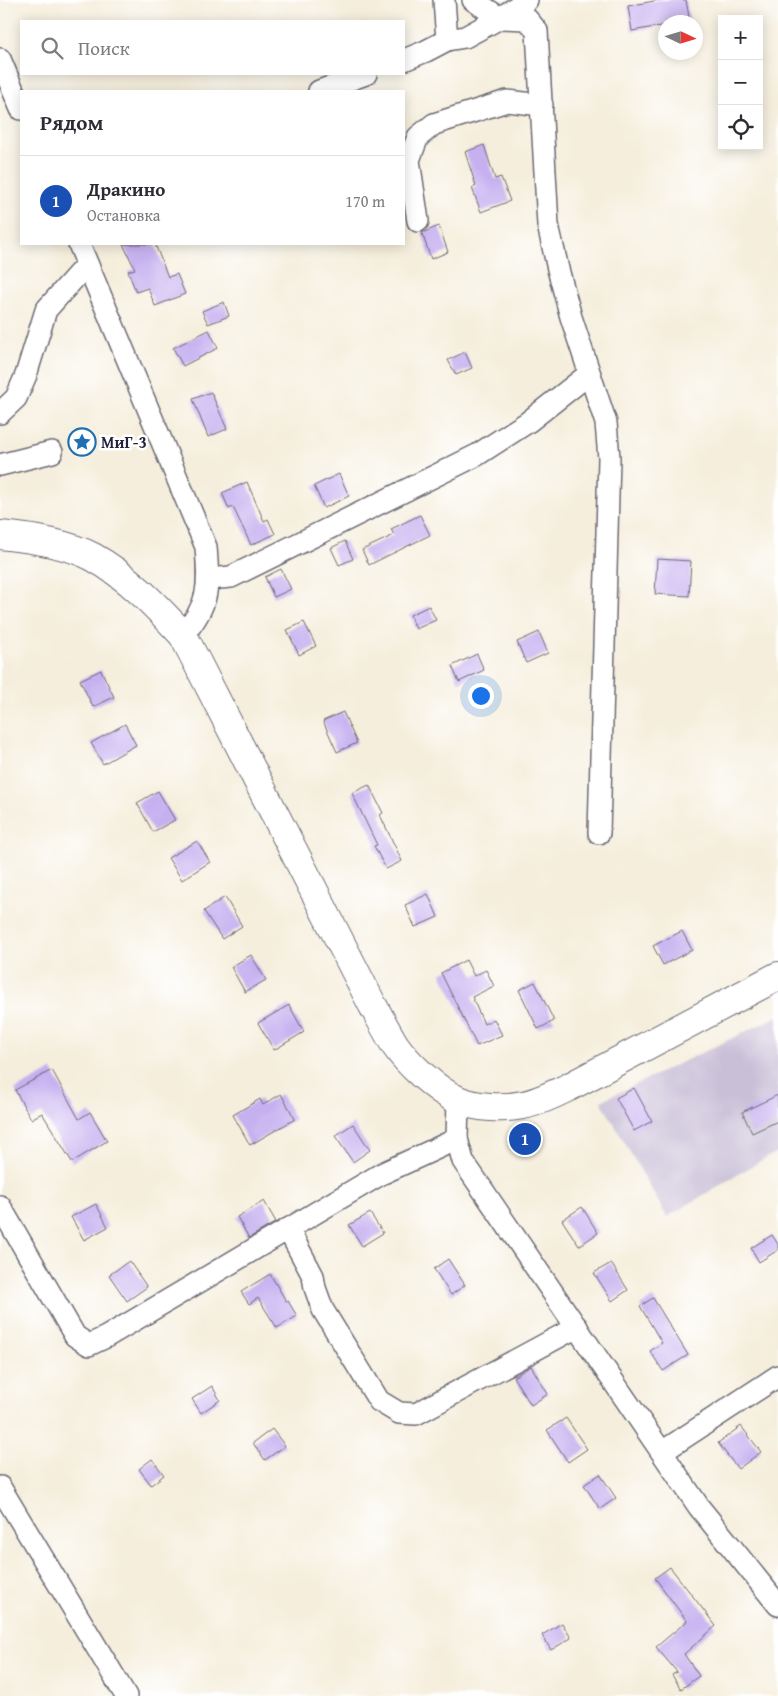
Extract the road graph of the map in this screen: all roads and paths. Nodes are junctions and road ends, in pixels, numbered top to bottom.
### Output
1 (444, 0) edge
2 (473, 0) edge
3 (527, 0) edge
4 (499, 9) edge
5 (447, 40) junction
6 (0, 59) edge
7 (405, 60) edge
8 (363, 75) edge
9 (322, 90) edge
10 (542, 105) junction
11 (20, 107) edge
12 (418, 221) dead end
13 (79, 245) edge
14 (86, 264) junction
15 (590, 374) junction
16 (0, 413) edge
17 (52, 452) dead end
18 (0, 465) edge
19 (0, 535) edge
20 (209, 579) junction
21 (183, 635) junction
22 (599, 833) dead end
23 (778, 976) edge
24 (458, 1100) junction
25 (457, 1139) junction
26 (0, 1206) edge
27 (288, 1229) junction
28 (577, 1327) junction
29 (778, 1376) edge
30 (662, 1452) junction
31 (0, 1487) edge
32 (778, 1605) edge
33 (126, 1696) edge

1 - 5 street
2 - 4 street
3 - 4 street
4 - 5 street
4 - 10 street
5 - 7 street
6 - 11 street
8 - 9 street
10 - 12 street
10 - 15 street
13 - 14 street
14 - 16 street
14 - 20 street
15 - 20 street
15 - 22 street
17 - 18 street
19 - 21 main road
20 - 21 street
21 - 24 main road
23 - 24 main road
24 - 25 street
25 - 27 street
25 - 28 street
26 - 27 street
27 - 28 street
28 - 30 street
29 - 30 street
30 - 32 street
31 - 33 street

